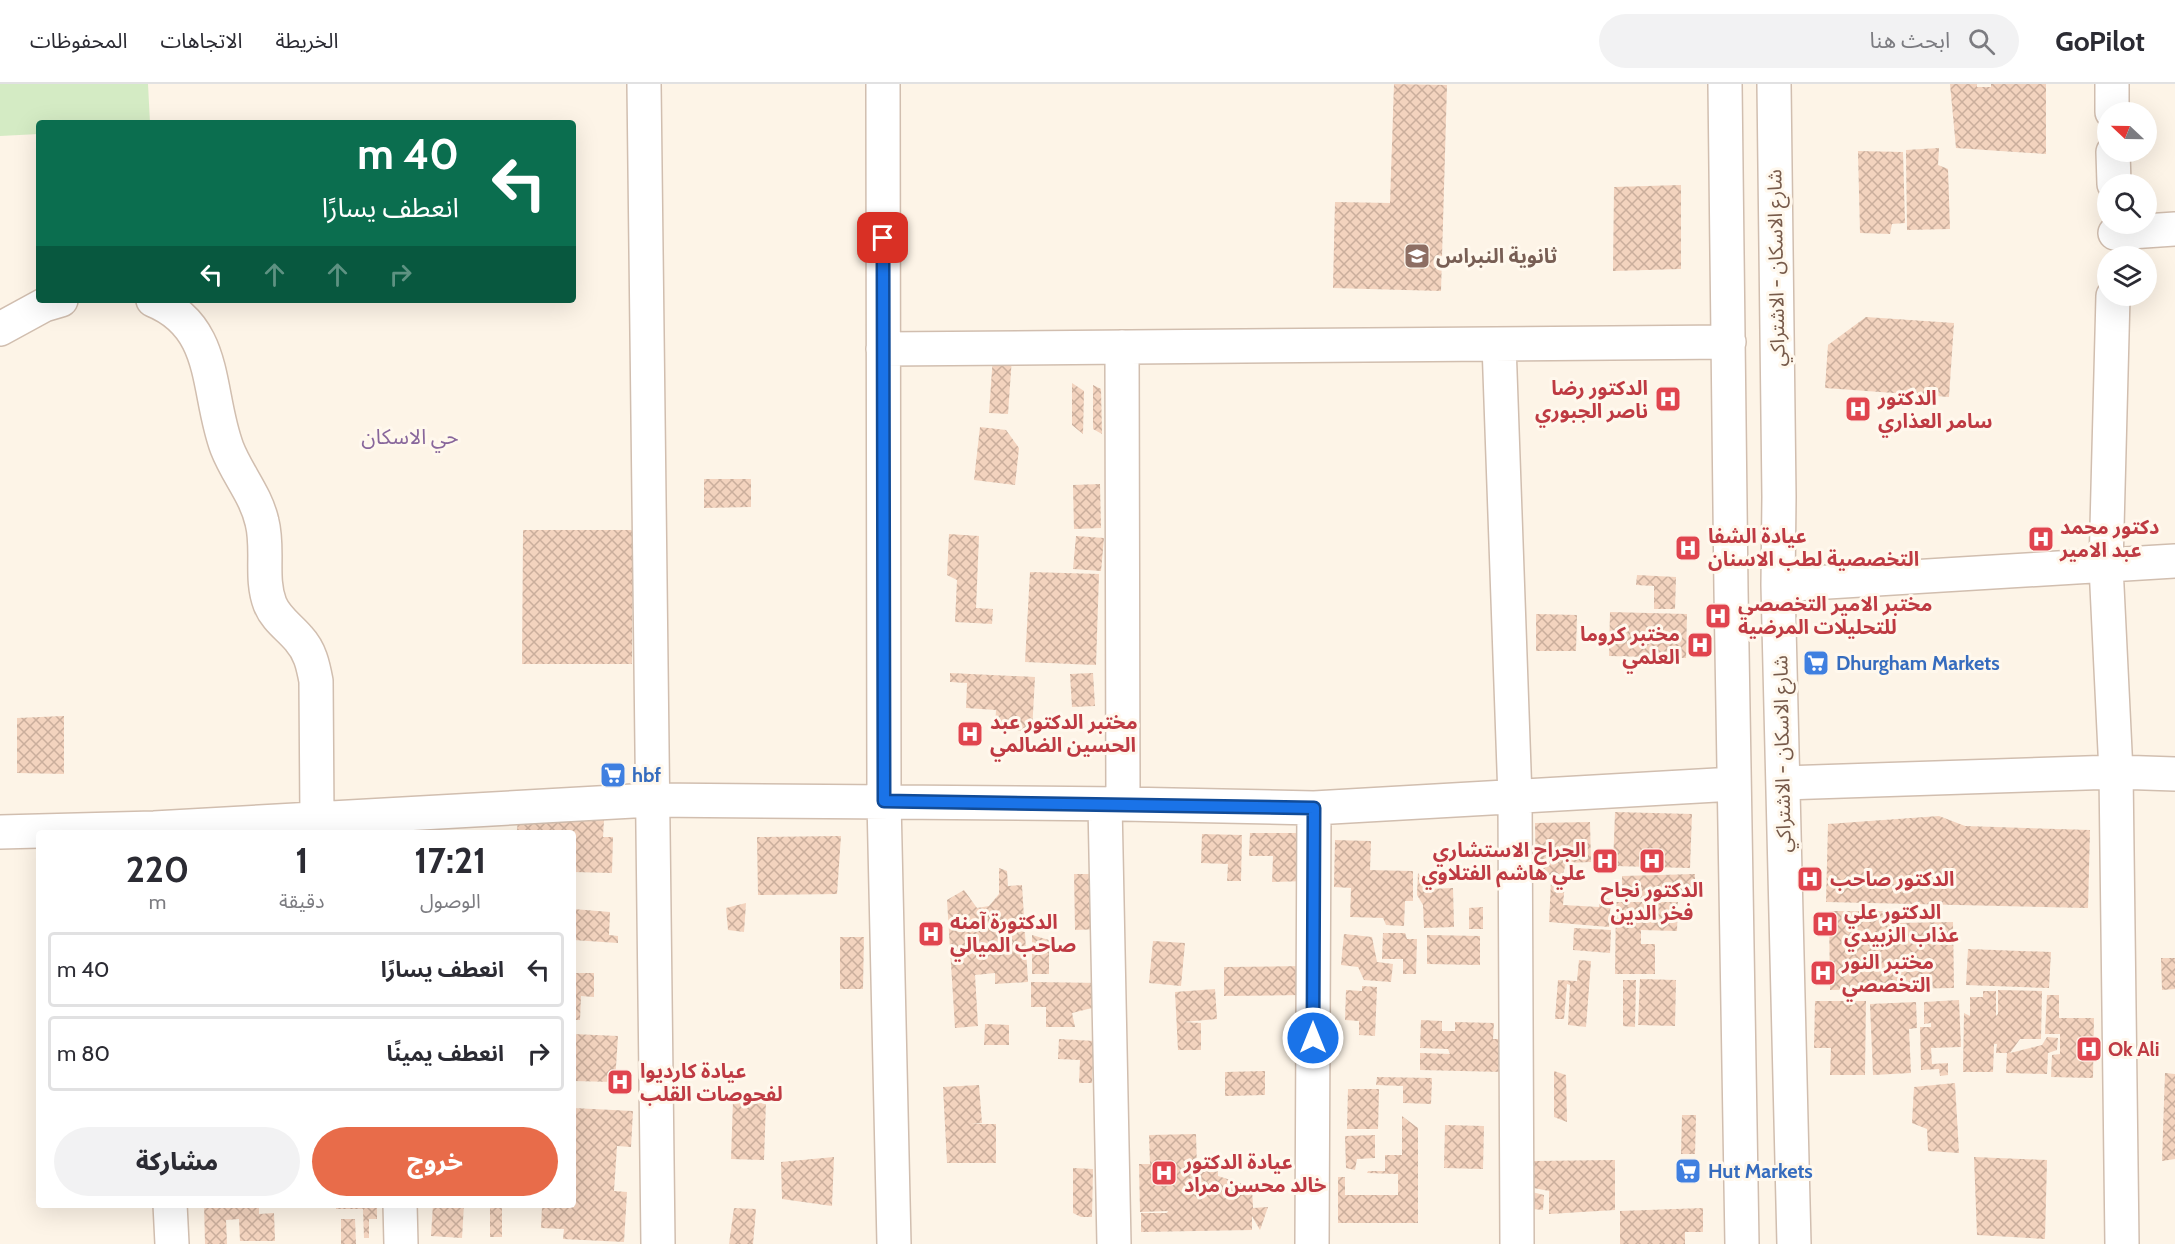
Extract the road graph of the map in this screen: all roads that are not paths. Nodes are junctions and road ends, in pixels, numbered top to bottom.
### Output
1 (644, 84) edge
2 (883, 84) edge
3 (1725, 84) edge
4 (1774, 84) edge
5 (2112, 84) edge
6 (2112, 102) edge
7 (2175, 229) edge
8 (2115, 238) edge
9 (51, 303) edge
10 (161, 303) edge
11 (2113, 306) edge
12 (0, 328) edge
13 (1729, 342) junction
14 (1499, 344) junction
15 (1122, 346) junction
16 (883, 349) junction
17 (1779, 497) junction
18 (1730, 500) junction
19 (2175, 561) edge
20 (2106, 566) junction
21 (1778, 585) junction
22 (2116, 772) junction
23 (2175, 774) edge
24 (1734, 783) junction
25 (1783, 783) junction
26 (1515, 798) junction
27 (651, 800) junction
28 (884, 801) junction
29 (1114, 804) junction
30 (1314, 808) junction
31 (317, 818) junction
32 (398, 823) edge
33 (154, 830) edge
34 (0, 832) edge
35 (36, 832) edge
36 (170, 1208) edge
37 (400, 1208) edge
38 (172, 1244) edge
39 (401, 1244) edge
40 (658, 1244) edge
41 (894, 1244) edge
42 (1114, 1244) edge
43 (1312, 1244) edge
44 (1517, 1244) edge
45 (1742, 1244) edge
46 (1794, 1244) edge
47 (2122, 1244) edge

1 - 27 street
2 - 16 street
3 - 13 street
4 - 17 street, شارع الاسكان - الاشتراكي
5 - 6 street
7 - 8 street
9 - 12 street
10 - 31 street
11 - 20 street
13 - 14 street
13 - 18 street
14 - 15 street
14 - 26 street
15 - 16 street
15 - 29 street
16 - 28 street
17 - 18 street
17 - 21 street, شارع الاسكان - الاشتراكي
18 - 24 street
19 - 20 street
20 - 21 street
20 - 22 street
21 - 25 street, شارع الاسكان - الاشتراكي
22 - 23 street
22 - 25 street
22 - 47 street
24 - 26 street
24 - 45 street
25 - 46 street, شارع الاسكان - الاشتراكي
26 - 30 street
26 - 44 street
27 - 28 street
27 - 32 street
27 - 40 street
28 - 29 street
28 - 41 street
29 - 30 street
29 - 42 street
30 - 43 street
31 - 32 street
31 - 33 street
34 - 35 street
36 - 38 street
37 - 39 street

